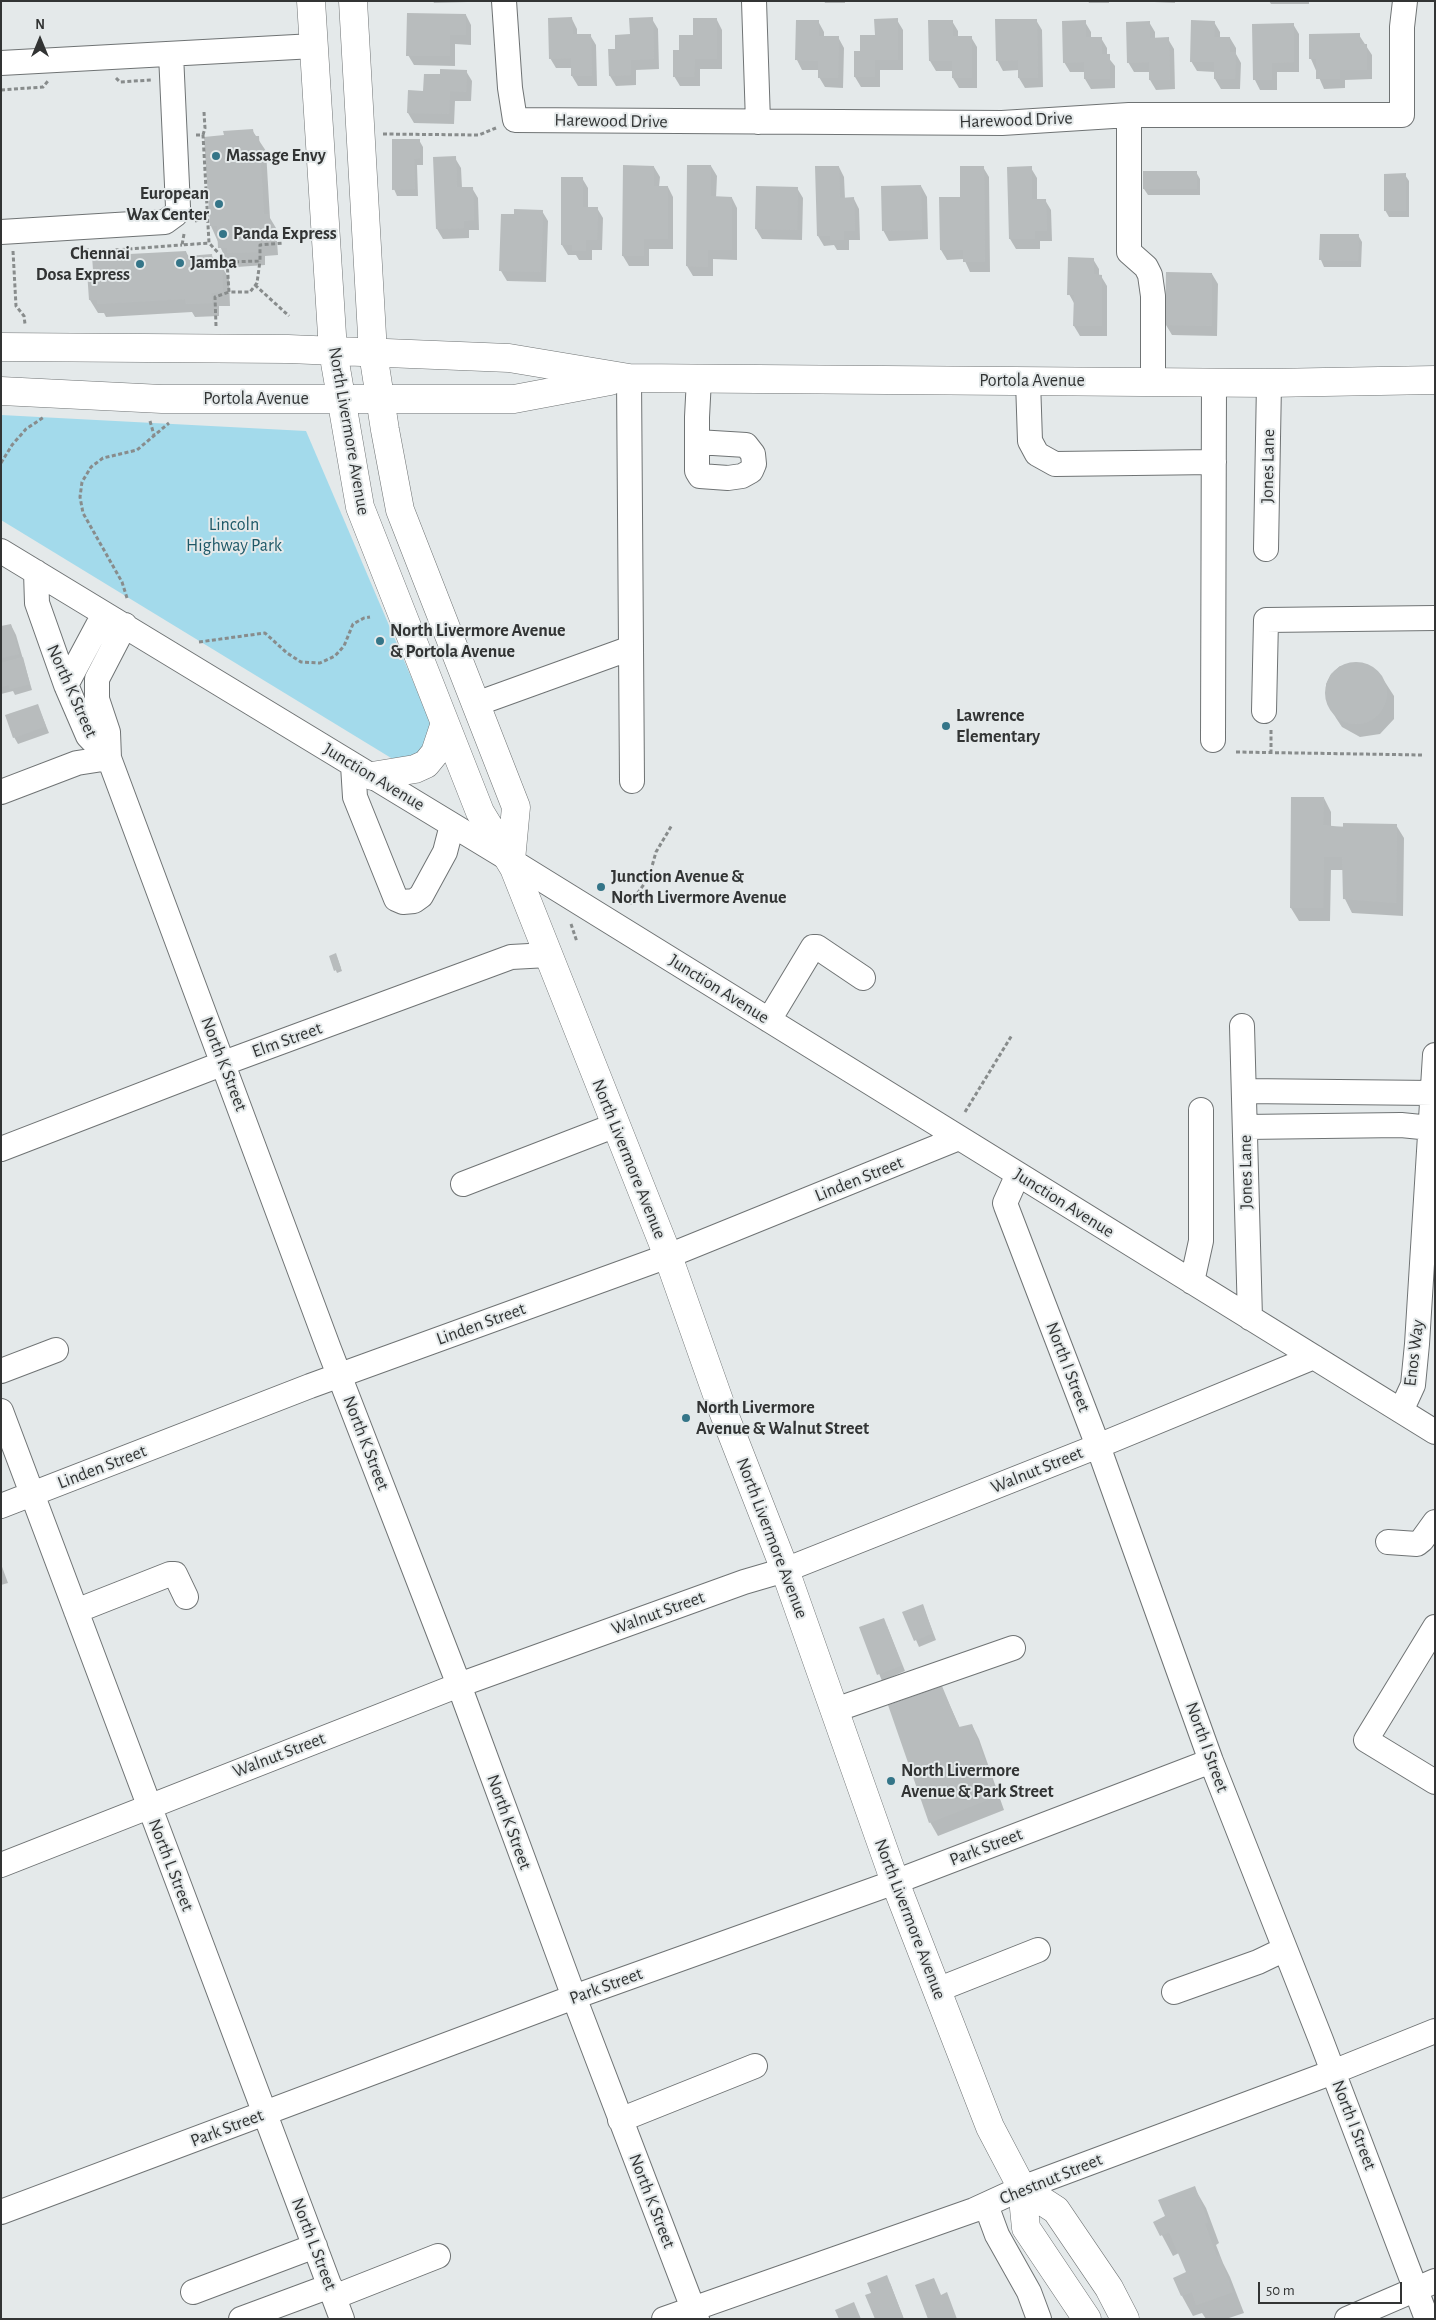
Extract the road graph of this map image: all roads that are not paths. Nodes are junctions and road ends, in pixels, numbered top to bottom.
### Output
1 (312, 1) edge
2 (352, 1) edge
3 (504, 1) edge
4 (754, 1) edge
5 (1405, 1) edge
6 (314, 46) junction
7 (171, 54) junction
8 (1, 63) edge
9 (1129, 115) junction
10 (758, 122) junction
11 (7, 238) edge
12 (1, 347) edge
13 (333, 351) junction
14 (373, 353) junction
15 (628, 378) junction
16 (699, 378) junction
17 (1435, 380) edge
18 (1028, 381) junction
19 (1153, 381) junction
20 (1214, 382) junction
21 (1269, 383) junction
22 (1, 391) edge
23 (340, 397) junction
24 (380, 398) junction
25 (697, 442) dead end
26 (1214, 462) junction
27 (1266, 549) dead end
28 (1, 551) edge
29 (36, 572) junction
30 (104, 614) junction
31 (1435, 618) edge
32 (125, 625) junction
33 (631, 648) junction
34 (66, 685) junction
35 (476, 704) junction
36 (1264, 711) dead end
37 (445, 724) junction
38 (1213, 740) dead end
39 (109, 758) junction
40 (363, 771) junction
41 (632, 781) dead end
42 (1, 792) edge
43 (452, 825) junction
44 (511, 860) junction
45 (548, 955) junction
46 (863, 978) dead end
47 (768, 1020) junction
48 (1242, 1026) dead end
49 (1435, 1055) edge
50 (224, 1063) junction
51 (1244, 1091) junction
52 (1433, 1093) junction
53 (1201, 1110) dead end
54 (616, 1126) junction
55 (1245, 1127) junction
56 (960, 1138) junction
57 (1432, 1141) edge
58 (1, 1149) edge
59 (1018, 1174) junction
60 (463, 1184) dead end
61 (1429, 1236) edge
62 (668, 1256) junction
63 (1192, 1282) junction
64 (1250, 1318) junction
65 (1426, 1344) edge
66 (56, 1350) dead end
67 (1314, 1358) junction
68 (1, 1371) edge
69 (340, 1375) junction
70 (1, 1410) edge
71 (1401, 1411) junction
72 (1435, 1432) edge
73 (1098, 1446) junction
74 (32, 1494) junction
75 (1, 1506) edge
76 (1435, 1522) edge
77 (1388, 1542) dead end
78 (785, 1570) junction
79 (186, 1597) dead end
80 (76, 1611) junction
81 (1435, 1628) edge
82 (1013, 1648) dead end
83 (459, 1685) junction
84 (835, 1710) junction
85 (1212, 1761) junction
86 (1435, 1782) edge
87 (149, 1805) junction
88 (1, 1865) edge
89 (895, 1882) junction
90 (1285, 1949) junction
91 (1038, 1950) dead end
92 (937, 1990) junction
93 (1174, 1992) dead end
94 (574, 1996) junction
95 (1435, 2032) edge
96 (755, 2066) dead end
97 (1333, 2072) junction
98 (265, 2113) junction
99 (620, 2120) junction
100 (1022, 2188) junction
101 (986, 2205) junction
102 (1, 2212) edge
103 (315, 2246) junction
104 (438, 2256) dead end
105 (1426, 2286) edge
106 (193, 2292) dead end
107 (332, 2292) junction
108 (695, 2313) edge
109 (241, 2319) edge
110 (342, 2319) edge
111 (664, 2319) edge
112 (1039, 2319) edge
113 (1087, 2319) edge
114 (1125, 2319) edge
115 (1347, 2319) edge
116 (1427, 2319) edge

1 - 6 main road, North Livermore Avenue
2 - 14 main road, North Livermore Avenue
3 - 10 street, Harewood Drive
4 - 10 street
5 - 9 street, Harewood Drive
6 - 7 street
6 - 13 main road, North Livermore Avenue
7 - 8 street
7 - 11 street
9 - 10 street, Harewood Drive
9 - 19 street
12 - 13 main road, Portola Avenue
13 - 14 main road, Portola Avenue
13 - 23 main road, North Livermore Avenue
14 - 15 main road, Portola Avenue
14 - 24 main road, North Livermore Avenue
15 - 16 main road, Portola Avenue
15 - 24 main road, Portola Avenue
15 - 33 street
16 - 18 main road, Portola Avenue
16 - 25 street
17 - 21 main road, Portola Avenue
18 - 19 main road, Portola Avenue
18 - 26 street
19 - 20 main road, Portola Avenue
20 - 21 main road, Portola Avenue
20 - 26 street
21 - 27 street, Jones Lane
22 - 23 main road, Portola Avenue
23 - 24 main road, Portola Avenue
23 - 37 main road, North Livermore Avenue
24 - 35 main road, North Livermore Avenue
26 - 38 street
28 - 29 street, Junction Avenue
29 - 30 street, Junction Avenue
29 - 34 street, North K Street
30 - 32 street, Junction Avenue
30 - 34 street
31 - 36 street
32 - 39 street
32 - 40 street, Junction Avenue
33 - 35 street
33 - 41 street
34 - 39 street, North K Street
35 - 44 main road, North Livermore Avenue
37 - 40 main road
37 - 44 main road, North Livermore Avenue
39 - 42 street
39 - 50 street, North K Street
40 - 43 street, Junction Avenue
40 - 43 street
43 - 44 street, Junction Avenue
44 - 45 main road, North Livermore Avenue
44 - 47 street, Junction Avenue
45 - 50 street, Elm Street
45 - 54 main road, North Livermore Avenue
46 - 47 street
47 - 56 street, Junction Avenue
48 - 51 street, Jones Lane
49 - 52 street, Enos Way
50 - 58 street, Elm Street
50 - 69 street, North K Street
51 - 52 street
51 - 55 street, Jones Lane
52 - 57 street, Enos Way
53 - 63 street
54 - 60 street
54 - 62 main road, North Livermore Avenue
55 - 57 street
55 - 64 street, Jones Lane
56 - 59 street, Junction Avenue
56 - 62 street, Linden Street
57 - 61 street, Enos Way
59 - 63 street, Junction Avenue
59 - 73 street, North I Street
61 - 65 street, Enos Way
62 - 69 street, Linden Street
62 - 78 main road, North Livermore Avenue
63 - 64 street, Junction Avenue
64 - 67 street, Junction Avenue
65 - 71 street, Enos Way
66 - 68 street
67 - 71 street, Junction Avenue
67 - 73 street, Walnut Street
69 - 74 street, Linden Street
69 - 83 street, North K Street
70 - 74 street, North L Street
71 - 72 street, Junction Avenue
73 - 78 street, Walnut Street
73 - 85 street, North I Street
74 - 75 street, Linden Street
74 - 80 street, North L Street
76 - 77 street
78 - 83 street, Walnut Street
78 - 84 main road, North Livermore Avenue
79 - 80 street
80 - 87 street, North L Street
81 - 86 street
82 - 84 street
83 - 87 street, Walnut Street
83 - 94 street, North K Street
84 - 89 main road, North Livermore Avenue
85 - 89 street, Park Street
85 - 90 street, North I Street
87 - 88 street, Walnut Street
87 - 98 street, North L Street
89 - 92 main road, North Livermore Avenue
89 - 94 street, Park Street
90 - 93 street
90 - 97 street, North I Street
91 - 92 street
92 - 100 main road, North Livermore Avenue
94 - 98 street, Park Street
94 - 99 street, North K Street
95 - 97 street, Chestnut Street
96 - 99 street
97 - 100 street, Chestnut Street
97 - 105 street, North I Street
98 - 102 street, Park Street
98 - 103 street, North L Street
99 - 108 street, North K Street
100 - 101 street, Chestnut Street
100 - 113 main road, North Livermore Avenue
100 - 114 main road, North Livermore Avenue
101 - 108 street, Chestnut Street
101 - 112 street
103 - 106 street
103 - 107 street, North L Street
104 - 107 street
105 - 115 street
105 - 116 street, North I Street
107 - 109 street
107 - 110 street, North L Street
108 - 111 street, Chestnut Street

